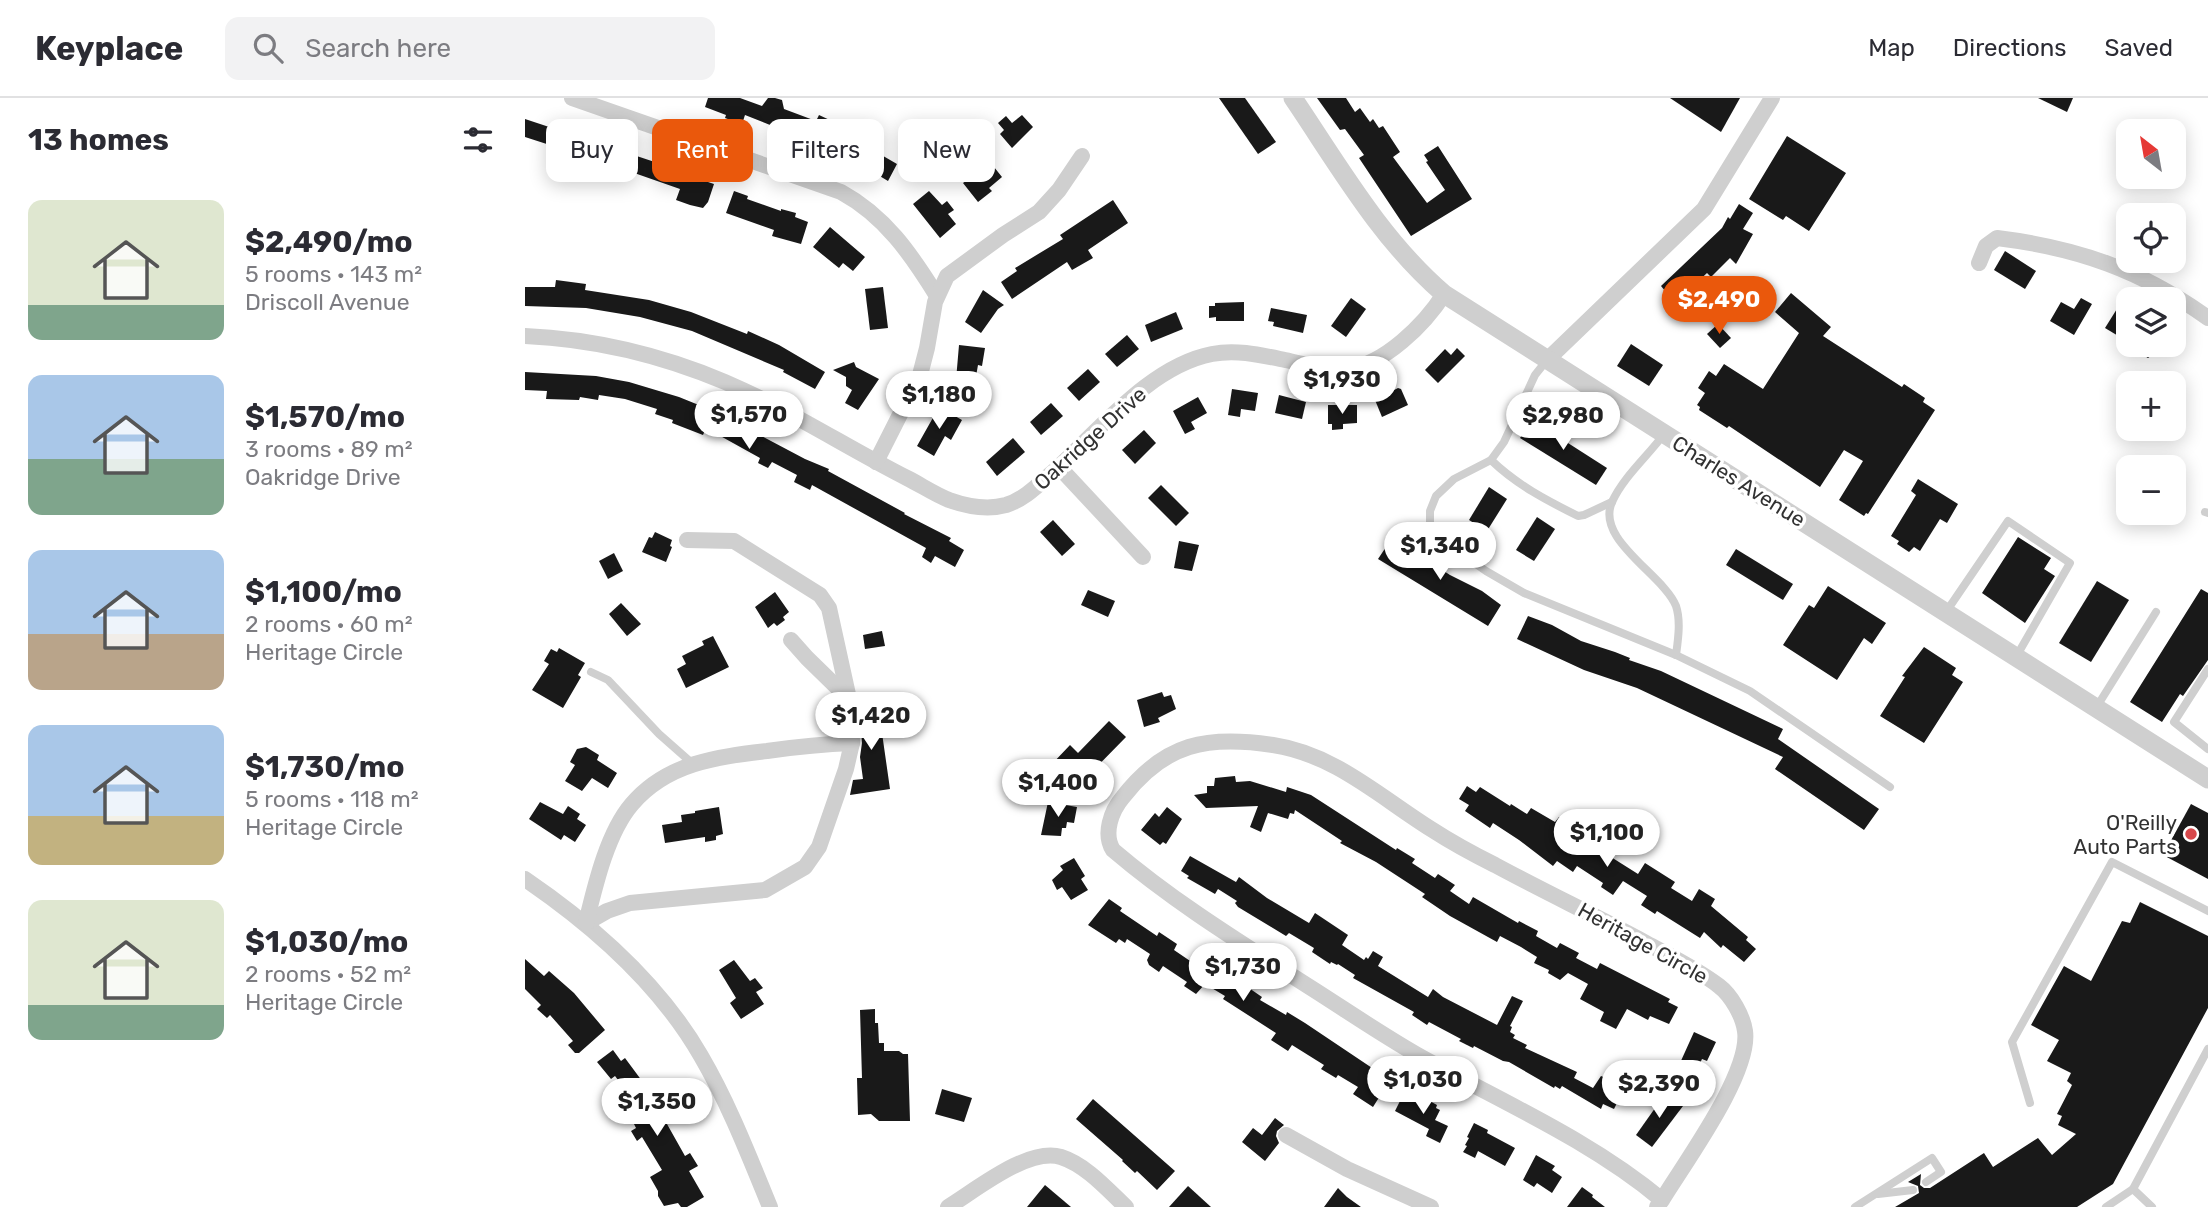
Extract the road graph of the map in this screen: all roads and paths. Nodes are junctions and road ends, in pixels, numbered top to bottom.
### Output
1 (572, 98) edge
2 (1293, 98) edge
3 (1772, 98) edge
4 (1082, 156) dead end
5 (1979, 263) dead end
6 (1444, 293) junction
7 (937, 296) junction
8 (2208, 318) edge
9 (525, 336) edge
10 (1547, 360) junction
11 (1664, 433) junction
12 (1492, 460) junction
13 (876, 462) junction
14 (1059, 467) junction
15 (1612, 502) junction
16 (687, 540) dead end
17 (1143, 557) dead end
18 (1946, 612) junction
19 (2156, 612) dead end
20 (791, 640) dead end
21 (1676, 654) junction
22 (2016, 657) junction
23 (2208, 669) edge
24 (591, 672) dead end
25 (849, 699) junction
26 (2096, 708) junction
27 (852, 743) junction
28 (2208, 749) edge
29 (693, 764) junction
30 (2208, 779) edge
31 (1890, 787) dead end
32 (525, 879) edge
33 (2208, 911) edge
34 (586, 923) junction
35 (2208, 1049) edge
36 (2030, 1104) dead end
37 (1286, 1135) dead end
38 (1926, 1182) dead end
39 (2133, 1189) junction
40 (1913, 1190) dead end
41 (1875, 1194) junction
42 (1660, 1203) edge
43 (771, 1207) edge
44 (948, 1207) edge
45 (1126, 1207) edge
46 (1431, 1207) edge
47 (1855, 1207) edge
48 (2106, 1207) edge
49 (2152, 1207) edge

1 - 7 street
2 - 6 street, Charles Avenue
3 - 10 street
4 - 7 street
5 - 8 street
6 - 10 street, Charles Avenue
6 - 14 street, Oakridge Drive
7 - 13 street
9 - 13 street, Oakridge Drive
10 - 11 street, Charles Avenue
10 - 12 lane
11 - 15 lane
11 - 18 street, Charles Avenue
12 - 15 lane
12 - 21 lane
13 - 14 street, Oakridge Drive
14 - 17 street
15 - 21 lane
16 - 25 street
18 - 22 street, Charles Avenue
18 - 22 lane
19 - 26 lane
20 - 25 street
21 - 31 lane
22 - 26 street, Charles Avenue
23 - 28 lane
24 - 29 lane
25 - 27 street
26 - 30 street, Charles Avenue
27 - 29 street
27 - 34 street
29 - 34 street
32 - 34 street
33 - 36 lane
34 - 43 street
35 - 39 lane
37 - 46 street
38 - 41 lane
39 - 48 lane
39 - 49 lane
40 - 41 lane
41 - 47 lane
42 - 42 street, Heritage Circle
44 - 45 street

